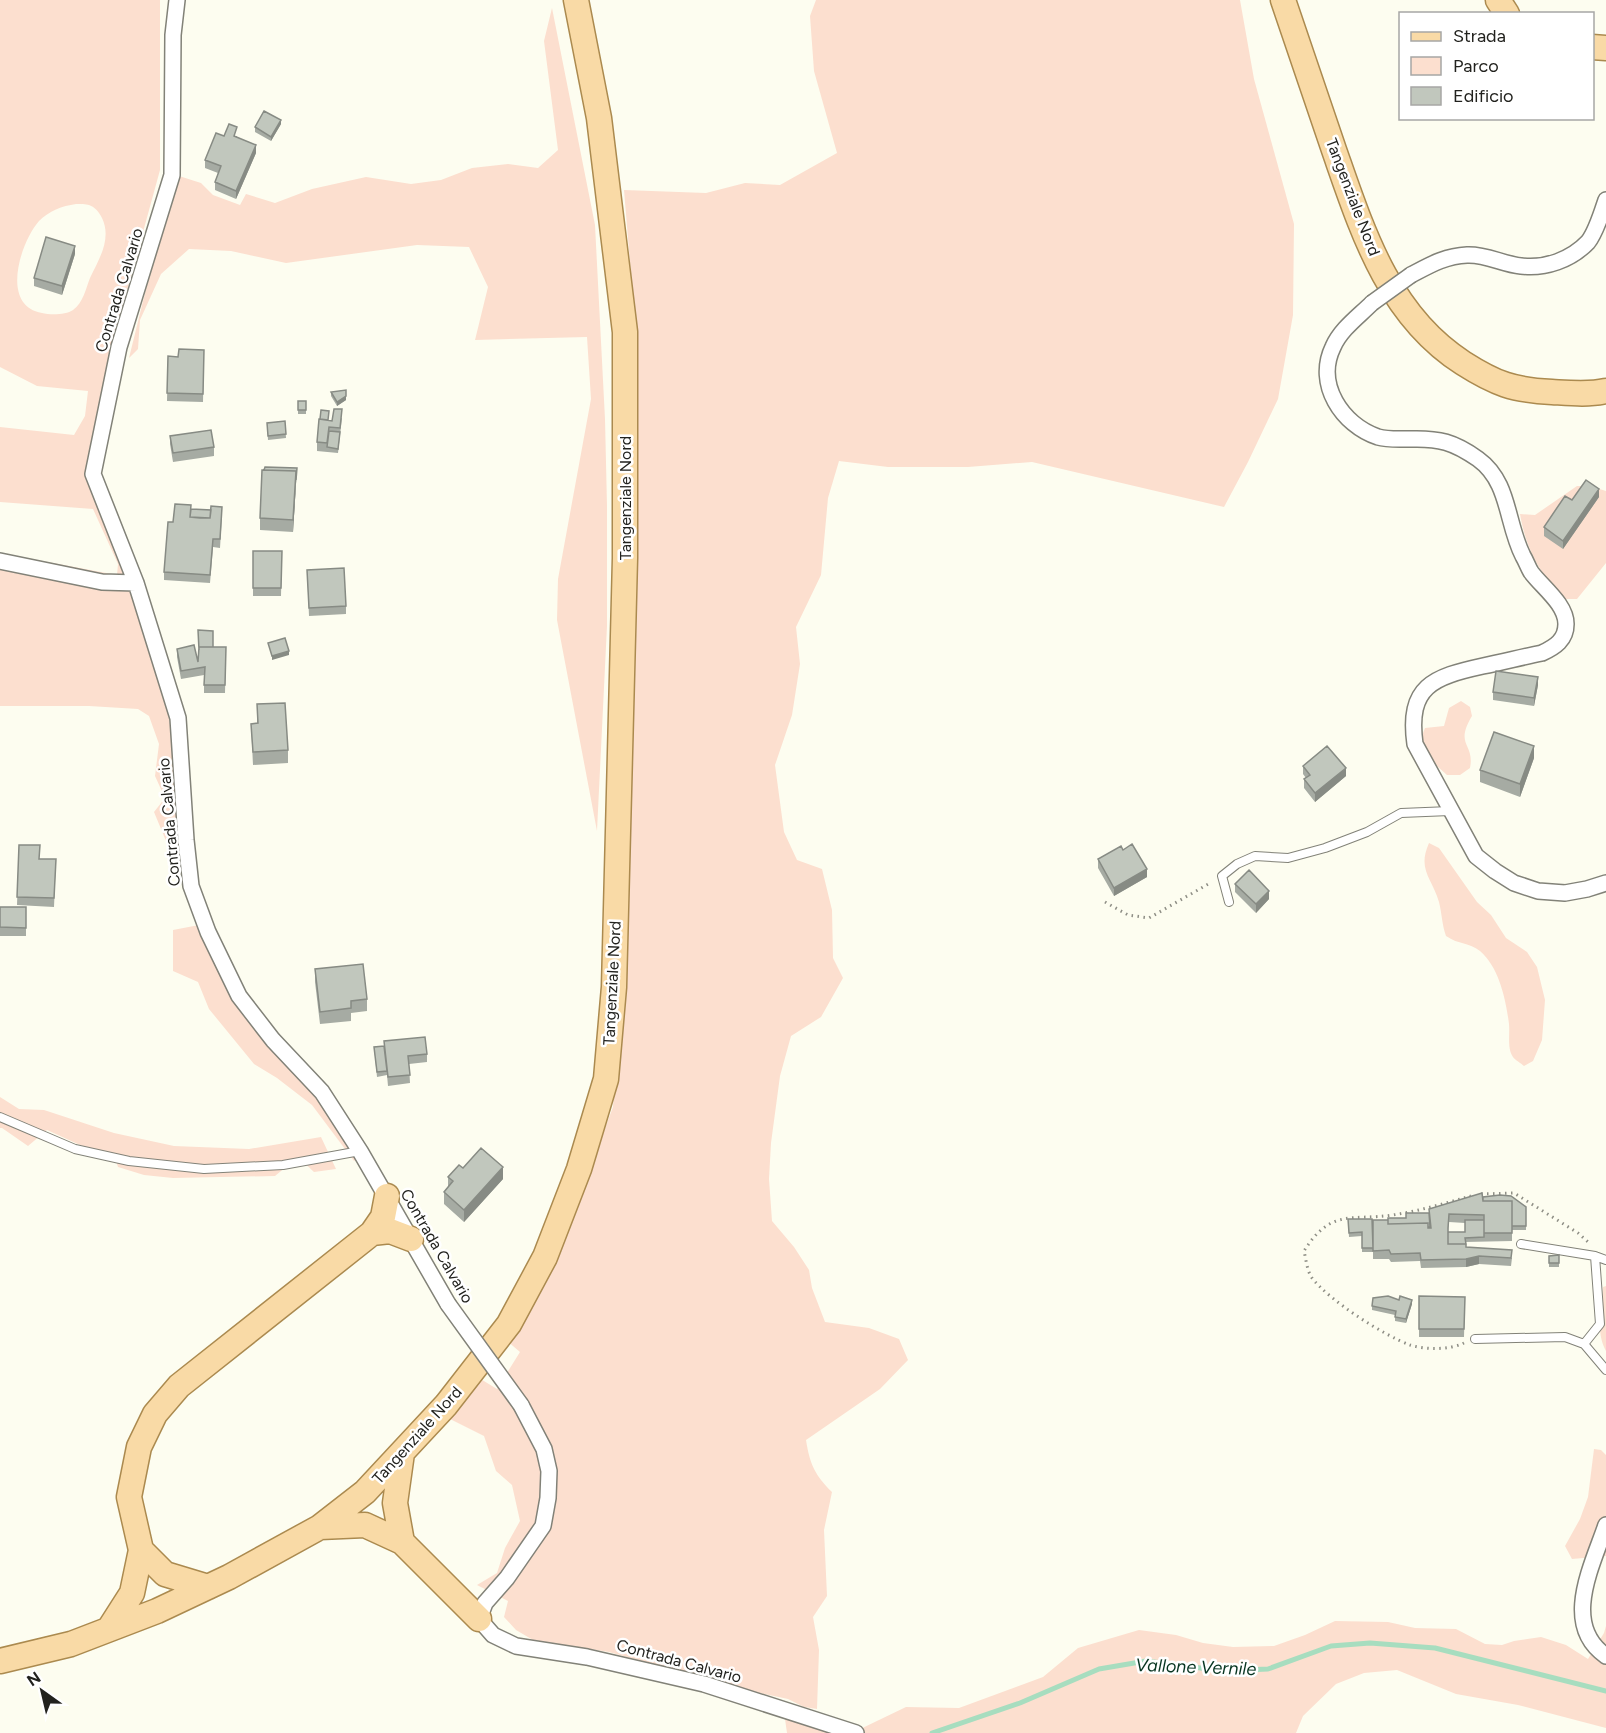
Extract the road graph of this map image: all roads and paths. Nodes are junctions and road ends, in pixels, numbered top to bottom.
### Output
1 (177, 0) edge
2 (576, 0) edge
3 (1283, 0) edge
4 (1606, 200) edge
5 (1606, 391) edge
6 (0, 561) edge
7 (136, 583) junction
8 (1450, 811) junction
9 (1222, 876) junction
10 (1606, 883) edge
11 (1105, 902) dead end
12 (1229, 902) dead end
13 (0, 1117) edge
14 (360, 1151) junction
15 (387, 1196) junction
16 (372, 1233) junction
17 (411, 1239) junction
18 (1521, 1244) dead end
19 (1595, 1256) junction
20 (1606, 1260) edge
21 (1476, 1339) joint
22 (1584, 1344) junction
23 (1606, 1370) edge
24 (402, 1453) junction
25 (1606, 1525) edge
26 (320, 1527) junction
27 (402, 1542) junction
28 (141, 1550) junction
29 (208, 1587) junction
30 (479, 1619) junction
31 (109, 1629) junction
32 (1606, 1656) edge
33 (0, 1661) edge
34 (856, 1733) edge

1 - 7 street, Contrada Calvario
2 - 24 main road, Tangenziale Nord
3 - 5 main road, Tangenziale Nord
4 - 8 street, bridge
6 - 7 street
7 - 14 street, Contrada Calvario
8 - 9 lane
8 - 10 street
9 - 11 path
9 - 12 lane
13 - 14 lane
14 - 15 street, Contrada Calvario
15 - 16 main road
15 - 17 street, Contrada Calvario
16 - 17 main road
16 - 28 main road
17 - 30 street, Contrada Calvario, bridge
18 - 19 lane
19 - 20 lane
19 - 21 path
19 - 22 lane
21 - 22 lane
22 - 23 lane
24 - 26 main road, Tangenziale Nord
24 - 27 main road
25 - 32 street
26 - 27 main road
26 - 29 main road, Tangenziale Nord
27 - 30 main road
28 - 29 main road
28 - 31 main road
29 - 31 main road, Tangenziale Nord
30 - 34 street, Contrada Calvario
31 - 33 main road, Tangenziale Nord

